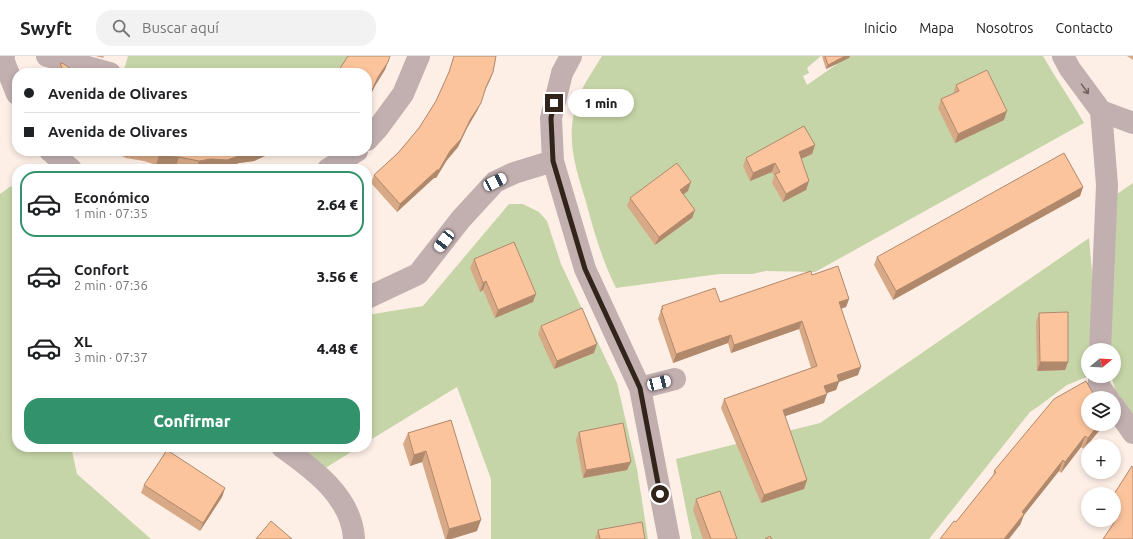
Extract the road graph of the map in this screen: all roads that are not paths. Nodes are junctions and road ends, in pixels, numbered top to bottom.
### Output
1 (4, 56) edge
2 (47, 56) edge
3 (419, 56) edge
4 (571, 56) edge
5 (1063, 56) edge
6 (91, 68) edge
7 (12, 82) edge
8 (1101, 111) junction
9 (1133, 123) edge
10 (372, 135) edge
11 (56, 156) edge
12 (349, 156) edge
13 (553, 161) junction
14 (65, 164) edge
15 (336, 164) edge
16 (372, 296) edge
17 (1100, 343) edge
18 (675, 379) dead end
19 (640, 388) junction
20 (1121, 416) edge
21 (1133, 433) edge
22 (289, 452) edge
23 (354, 539) edge
24 (669, 539) edge

1 - 7 street
2 - 6 street
3 - 10 street
4 - 13 street
5 -> 8 street
8 - 9 street
8 - 17 street
11 - 14 street
12 - 15 street
13 - 16 street
13 - 19 street
18 - 19 street
19 - 24 street
20 - 21 street
22 - 23 street

